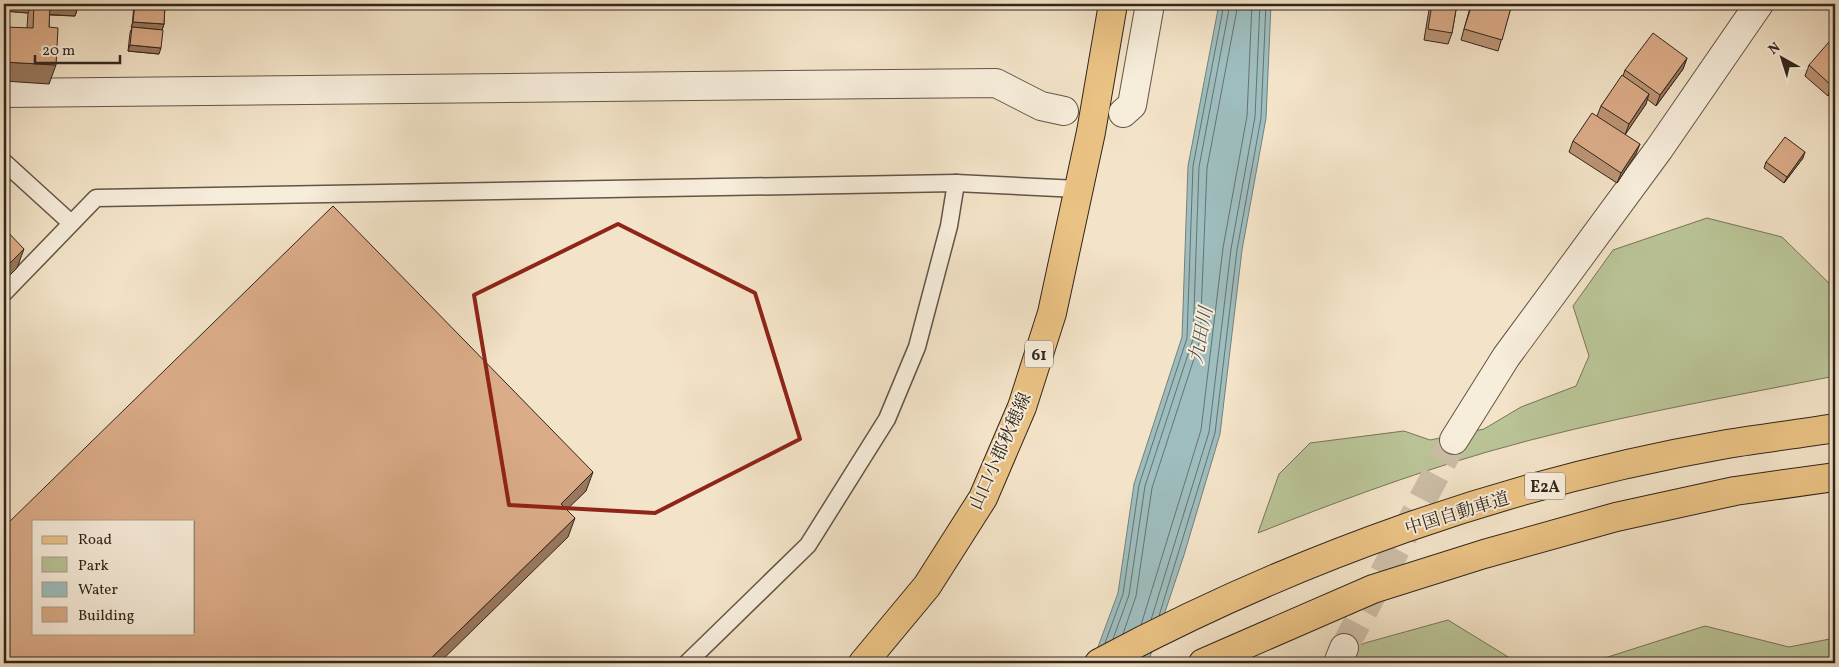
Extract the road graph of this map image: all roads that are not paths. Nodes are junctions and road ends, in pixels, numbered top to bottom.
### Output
1 (1113, 4) edge
2 (1150, 4) edge
3 (1759, 4) edge
4 (4, 94) edge
5 (1064, 110) dead end
6 (1123, 113) dead end
7 (4, 162) edge
8 (956, 183) junction
9 (1078, 188) junction
10 (71, 223) junction
11 (4, 293) edge
12 (1835, 428) edge
13 (1454, 440) tunnel mouth
14 (1835, 477) edge
15 (687, 663) edge
16 (864, 663) edge
17 (1099, 663) edge
18 (1203, 663) edge

1 - 9 main road, 山口小郡秋穂線 / 61
2 - 6 street
3 - 13 street
4 - 5 street
7 - 10 lane
8 - 9 lane
8 - 10 lane
8 - 15 lane
9 - 16 main road, 山口小郡秋穂線 / 61
10 - 11 lane
12 - 17 main road, 中国自動車道 / E2A
14 - 18 main road

